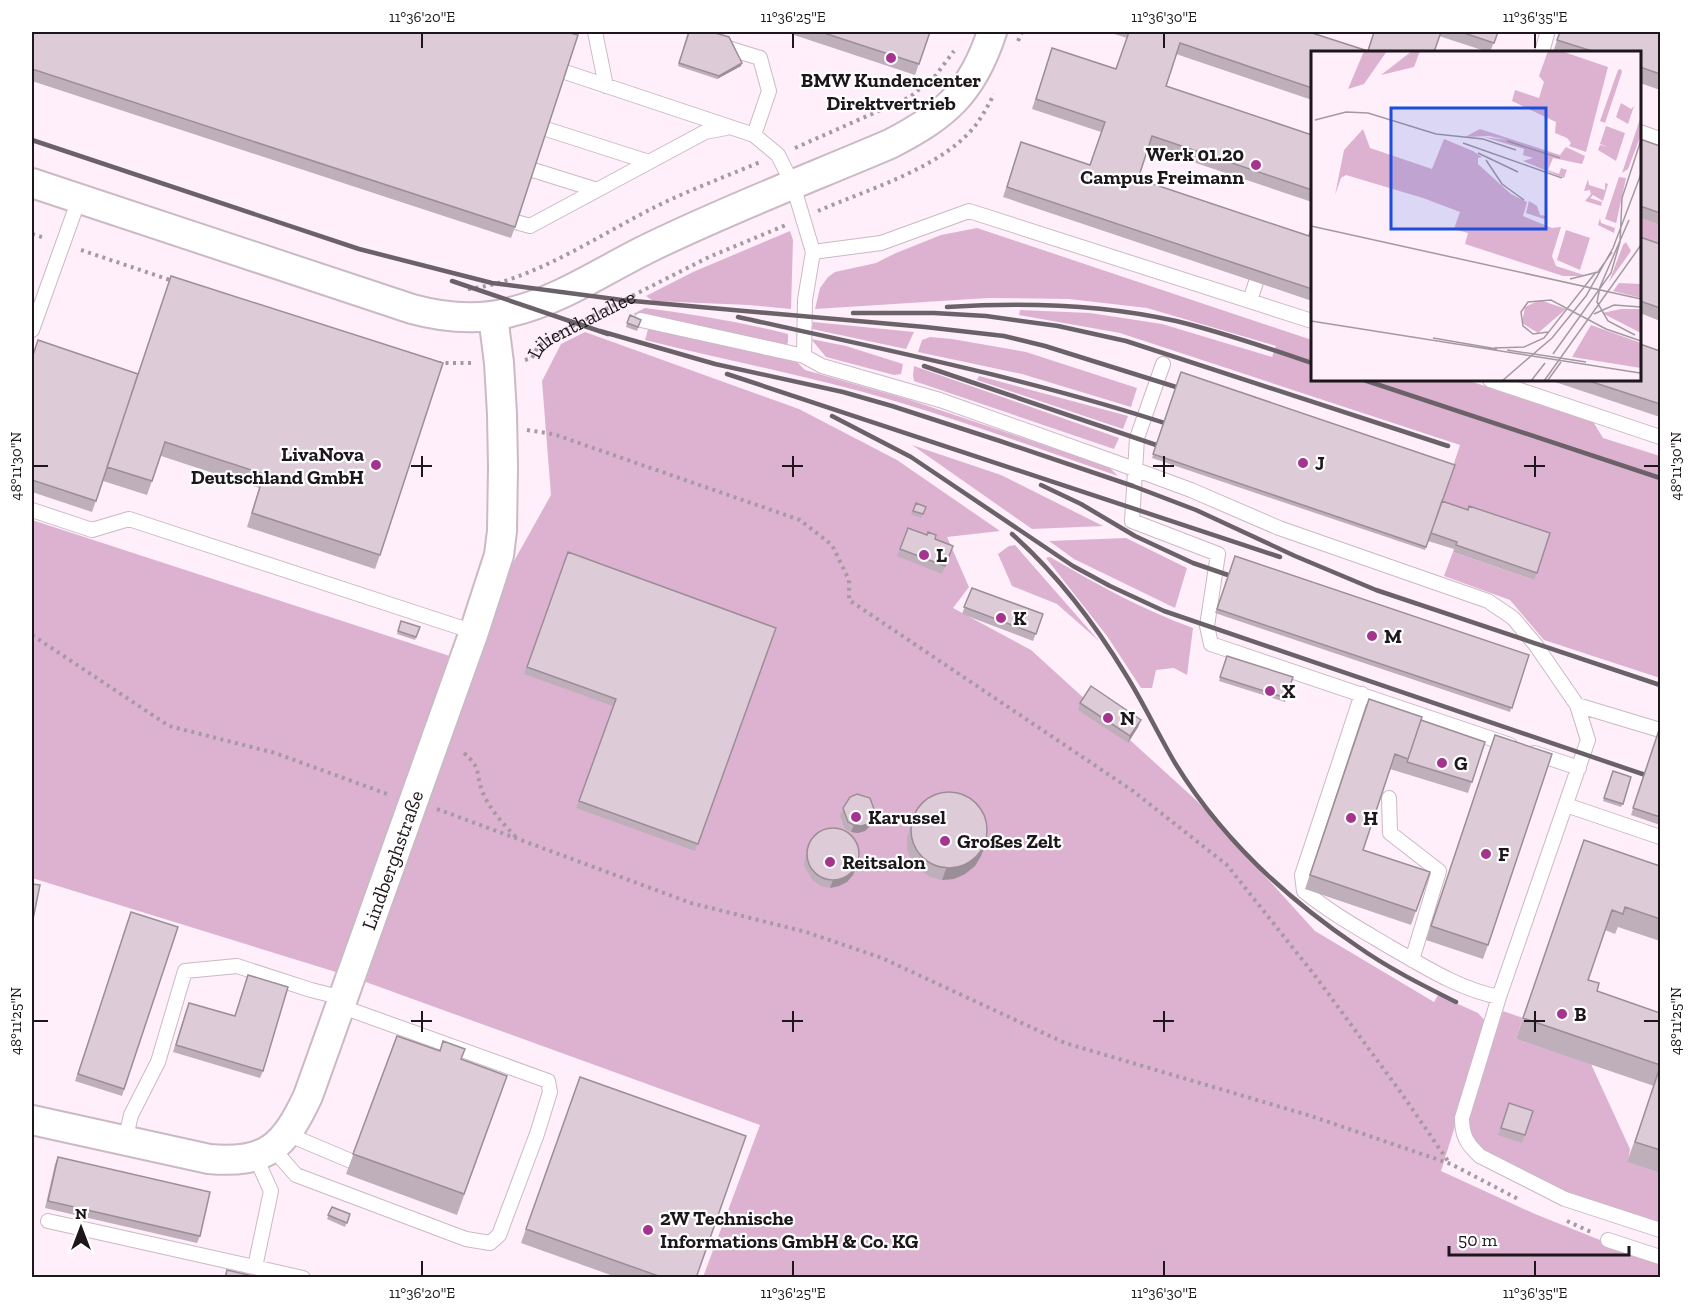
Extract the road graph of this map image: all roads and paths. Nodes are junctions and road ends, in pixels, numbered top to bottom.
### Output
1 (595, 32) edge
2 (992, 32) edge
3 (1022, 32) edge
4 (1546, 32) edge
5 (707, 41) edge
6 (1016, 46) dead end
7 (1542, 51) edge
8 (566, 72) edge
9 (606, 86) junction
10 (998, 88) dead end
11 (546, 129) edge
12 (1641, 132) edge
13 (747, 133) junction
14 (1660, 139) edge
15 (649, 162) junction
16 (533, 170) edge
17 (794, 185) junction
18 (33, 188) edge
19 (597, 190) junction
20 (79, 199) junction
21 (804, 218) junction
22 (516, 222) edge
23 (32, 234) edge
24 (63, 244) junction
25 (813, 252) junction
26 (1256, 282) edge
27 (179, 283) edge
28 (1250, 301) junction
29 (493, 316) junction
30 (641, 320) edge
31 (1311, 321) edge
32 (32, 330) edge
33 (804, 356) junction
34 (436, 363) edge
35 (499, 363) junction
36 (1163, 364) dead end
37 (1493, 381) edge
38 (502, 430) junction
39 (1660, 437) edge
40 (1134, 470) junction
41 (32, 510) edge
42 (474, 632) junction
43 (32, 635) edge
44 (1362, 694) junction
45 (1577, 705) junction
46 (1660, 730) edge
47 (465, 753) dead end
48 (1578, 768) junction
49 (1389, 798) edge
50 (413, 801) junction
51 (1566, 805) junction
52 (1660, 837) edge
53 (517, 838) junction
54 (1412, 960) junction
55 (1500, 997) junction
56 (341, 1002) junction
57 (32, 1120) edge
58 (125, 1141) junction
59 (272, 1147) junction
60 (351, 1161) dead end
61 (1451, 1164) junction
62 (1526, 1202) dead end
63 (48, 1221) dead end
64 (1566, 1221) dead end
65 (1660, 1230) edge
66 (1608, 1240) joint
67 (1660, 1257) edge
68 (255, 1267) junction
69 (303, 1278) edge

1 - 9 lane
2 - 17 street, Lilienthalallee
3 - 6 path
4 - 7 lane
5 - 13 lane
8 - 9 lane
9 - 13 lane
10 - 21 path, Lilienthalallee
11 - 15 lane
12 - 14 lane
13 - 15 lane
13 - 17 lane
15 - 19 lane
16 - 19 lane
17 - 21 lane
17 - 29 street, Lilienthalallee
18 - 20 street, Lilienthalallee
19 - 22 lane
20 - 24 lane
20 - 29 street, Lilienthalallee
21 - 25 lane
21 - 35 path, Lilienthalallee
23 - 24 path
24 - 27 path
24 - 32 lane
25 - 28 lane
25 - 33 lane
26 - 28 lane
28 - 31 lane
29 - 35 street, Lindberghstraße
30 - 33 lane
33 - 40 lane
34 - 35 path, Lilienthalallee
35 - 38 street, Lindberghstraße
36 - 40 lane
37 - 39 lane
38 - 42 street, Lindberghstraße
38 - 61 path
40 - 44 lane
40 - 45 lane
41 - 42 lane
42 - 50 street, Lindberghstraße
43 - 50 path
44 - 48 lane
44 - 54 lane
45 - 46 lane
45 - 48 lane
47 - 53 path
48 - 51 lane
49 - 54 lane
50 - 53 path
50 - 56 street, Lindberghstraße
51 - 52 lane
51 - 55 lane
53 - 61 path
54 - 55 lane
55 - 65 lane
56 - 58 lane
56 - 59 street, Lindberghstraße
56 - 59 lane
57 - 58 street
58 - 59 street
59 - 60 lane
59 - 68 lane
61 - 62 path
63 - 68 lane
64 - 66 path
66 - 67 lane
68 - 69 lane

